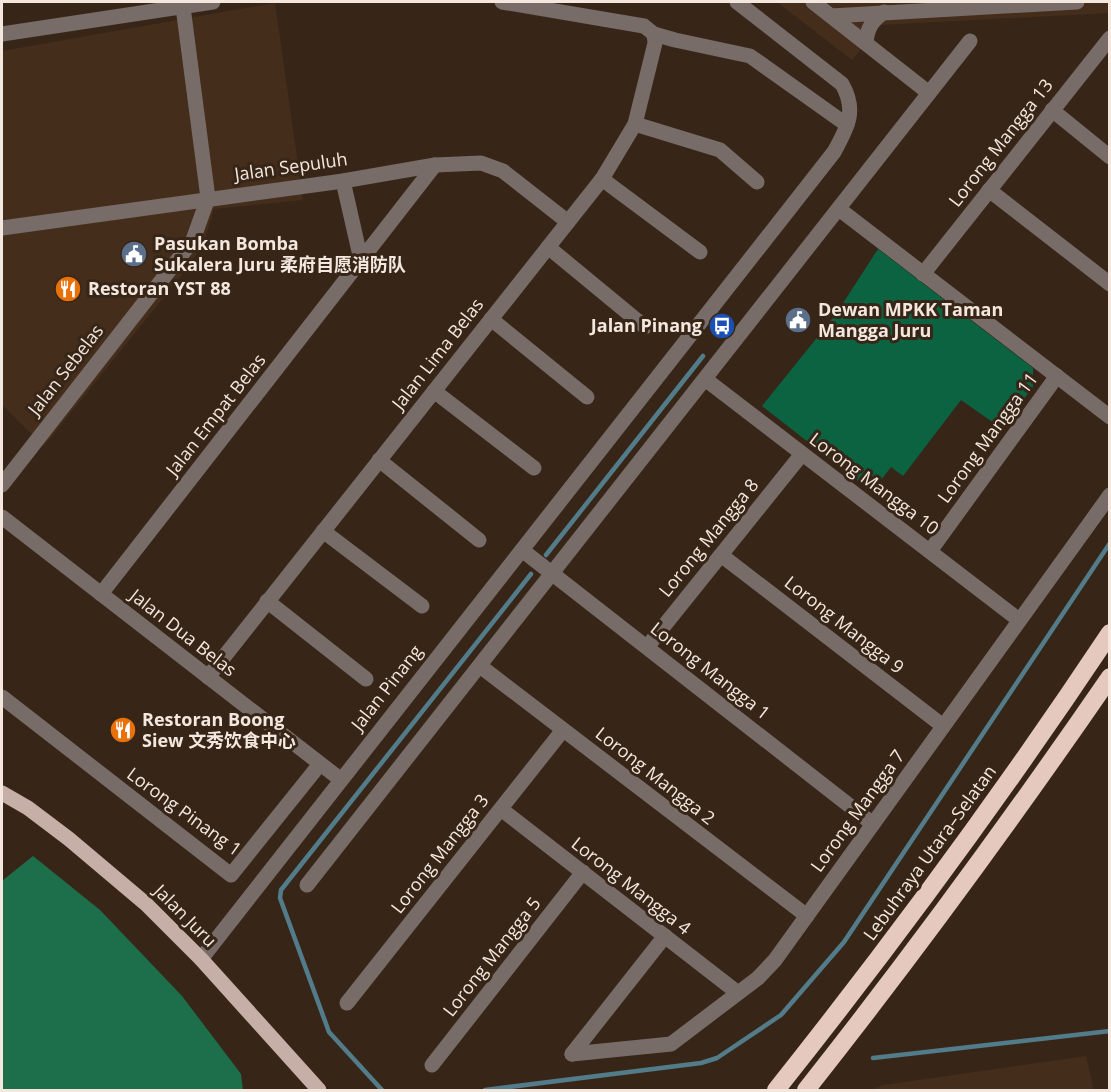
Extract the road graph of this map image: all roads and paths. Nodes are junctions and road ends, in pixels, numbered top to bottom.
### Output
1 (213, 2) edge
2 (502, 2) edge
3 (737, 2) edge
4 (813, 2) edge
5 (1077, 2) edge
6 (1026, 3) edge
7 (942, 5) edge
8 (183, 7) junction
9 (884, 12) junction
10 (831, 16) junction
11 (2, 34) edge
12 (654, 34) junction
13 (1110, 38) edge
14 (970, 41) dead end
15 (866, 43) junction
16 (929, 93) junction
17 (1052, 110) junction
18 (635, 124) junction
19 (847, 125) junction
20 (1110, 157) edge
21 (435, 165) junction
22 (602, 179) junction
23 (343, 181) junction
24 (757, 182) dead end
25 (989, 190) junction
26 (208, 198) junction
27 (838, 209) junction
28 (567, 222) junction
29 (2, 228) edge
30 (548, 247) junction
31 (700, 252) dead end
32 (361, 260) junction
33 (923, 274) junction
34 (1110, 284) edge
35 (491, 319) junction
36 (645, 327) dead end
37 (1056, 376) junction
38 (705, 379) junction
39 (434, 391) junction
40 (587, 397) dead end
41 (1110, 417) edge
42 (802, 454) junction
43 (379, 460) junction
44 (534, 468) dead end
45 (2, 485) edge
46 (1110, 495) edge
47 (2, 517) edge
48 (323, 531) junction
49 (479, 540) dead end
50 (522, 550) junction
51 (930, 551) junction
52 (721, 555) junction
53 (552, 573) junction
54 (101, 594) junction
55 (267, 601) junction
56 (422, 606) dead end
57 (1019, 620) junction
58 (1110, 633) edge
59 (647, 647) junction
60 (480, 666) junction
61 (207, 677) junction
62 (1110, 677) edge
63 (366, 679) dead end
64 (2, 697) edge
65 (943, 726) junction
66 (563, 730) junction
67 (320, 764) junction
68 (340, 779) junction
69 (2, 793) edge
70 (501, 809) junction
71 (873, 824) junction
72 (582, 873) junction
73 (307, 885) dead end
74 (807, 916) junction
75 (665, 936) junction
76 (201, 959) junction
77 (738, 993) junction
78 (347, 1003) dead end
79 (432, 1065) dead end
80 (319, 1090) edge
81 (776, 1090) edge
82 (806, 1090) edge

1 - 8 street
2 - 12 street
3 - 19 street, Jalan Pinang
4 - 10 street
5 - 6 street
6 - 7 street
7 - 9 street
8 - 11 street
8 - 26 street, Jalan Sebelas
9 - 10 street
9 - 15 street
10 - 15 street
12 - 18 street, Jalan Lima Belas
12 - 19 street
13 - 17 street, Lorong Mangga 13
14 - 16 street
15 - 16 street
16 - 27 street
17 - 20 street
17 - 25 street, Lorong Mangga 13
18 - 22 street, Jalan Lima Belas
18 - 24 street
19 - 50 street, Jalan Pinang
21 - 23 street, Jalan Sepuluh
21 - 28 street, Jalan Sepuluh
21 - 32 street, Jalan Empat Belas
22 - 28 street, Jalan Lima Belas
22 - 31 street
23 - 26 street, Jalan Sepuluh
23 - 32 street
25 - 33 street, Lorong Mangga 13
25 - 34 street
26 - 29 street, Jalan Sepuluh
26 - 45 street, Jalan Sebelas
27 - 33 street
27 - 38 street
28 - 30 street, Jalan Lima Belas
30 - 35 street, Jalan Lima Belas
30 - 36 street
32 - 54 street, Jalan Empat Belas
33 - 37 street
35 - 39 street, Jalan Lima Belas
35 - 40 street
37 - 41 street
37 - 51 street, Lorong Mangga 11
38 - 42 street, Lorong Mangga 10
38 - 53 street
39 - 43 street, Jalan Lima Belas
39 - 44 street
42 - 51 street, Lorong Mangga 10
42 - 52 street, Lorong Mangga 8
43 - 48 street, Jalan Lima Belas
43 - 49 street
46 - 57 street, Lorong Mangga 7
47 - 54 street, Jalan Dua Belas
48 - 55 street, Jalan Lima Belas
48 - 56 street
50 - 53 street, Lorong Mangga 1
50 - 68 street, Jalan Pinang
51 - 57 street, Lorong Mangga 10
52 - 59 street, Lorong Mangga 8
52 - 65 street, Lorong Mangga 9
53 - 59 street, Lorong Mangga 1
53 - 60 street
54 - 61 street, Jalan Dua Belas
55 - 61 street, Jalan Lima Belas
55 - 63 street
57 - 65 street, Lorong Mangga 7
58 - 81 highway, Lebuhraya Utara–Selatan
59 - 71 street, Lorong Mangga 1
60 - 66 street, Lorong Mangga 2
60 - 73 street
61 - 67 street, Jalan Dua Belas
62 - 82 highway
64 - 67 street, Lorong Pinang 1
65 - 71 street, Lorong Mangga 7
66 - 70 street, Lorong Mangga 3
66 - 74 street, Lorong Mangga 2
67 - 68 street, Jalan Dua Belas
68 - 76 street, Jalan Pinang
69 - 76 main road, Jalan Juru
70 - 72 street, Lorong Mangga 4
70 - 78 street, Lorong Mangga 3
71 - 74 street, Lorong Mangga 7
72 - 75 street, Lorong Mangga 4
72 - 79 street, Lorong Mangga 5
74 - 77 street, Lorong Mangga 7
75 - 77 street, Lorong Mangga 4
75 - 77 street, Lorong Mangga 7
76 - 80 main road, Jalan Juru

